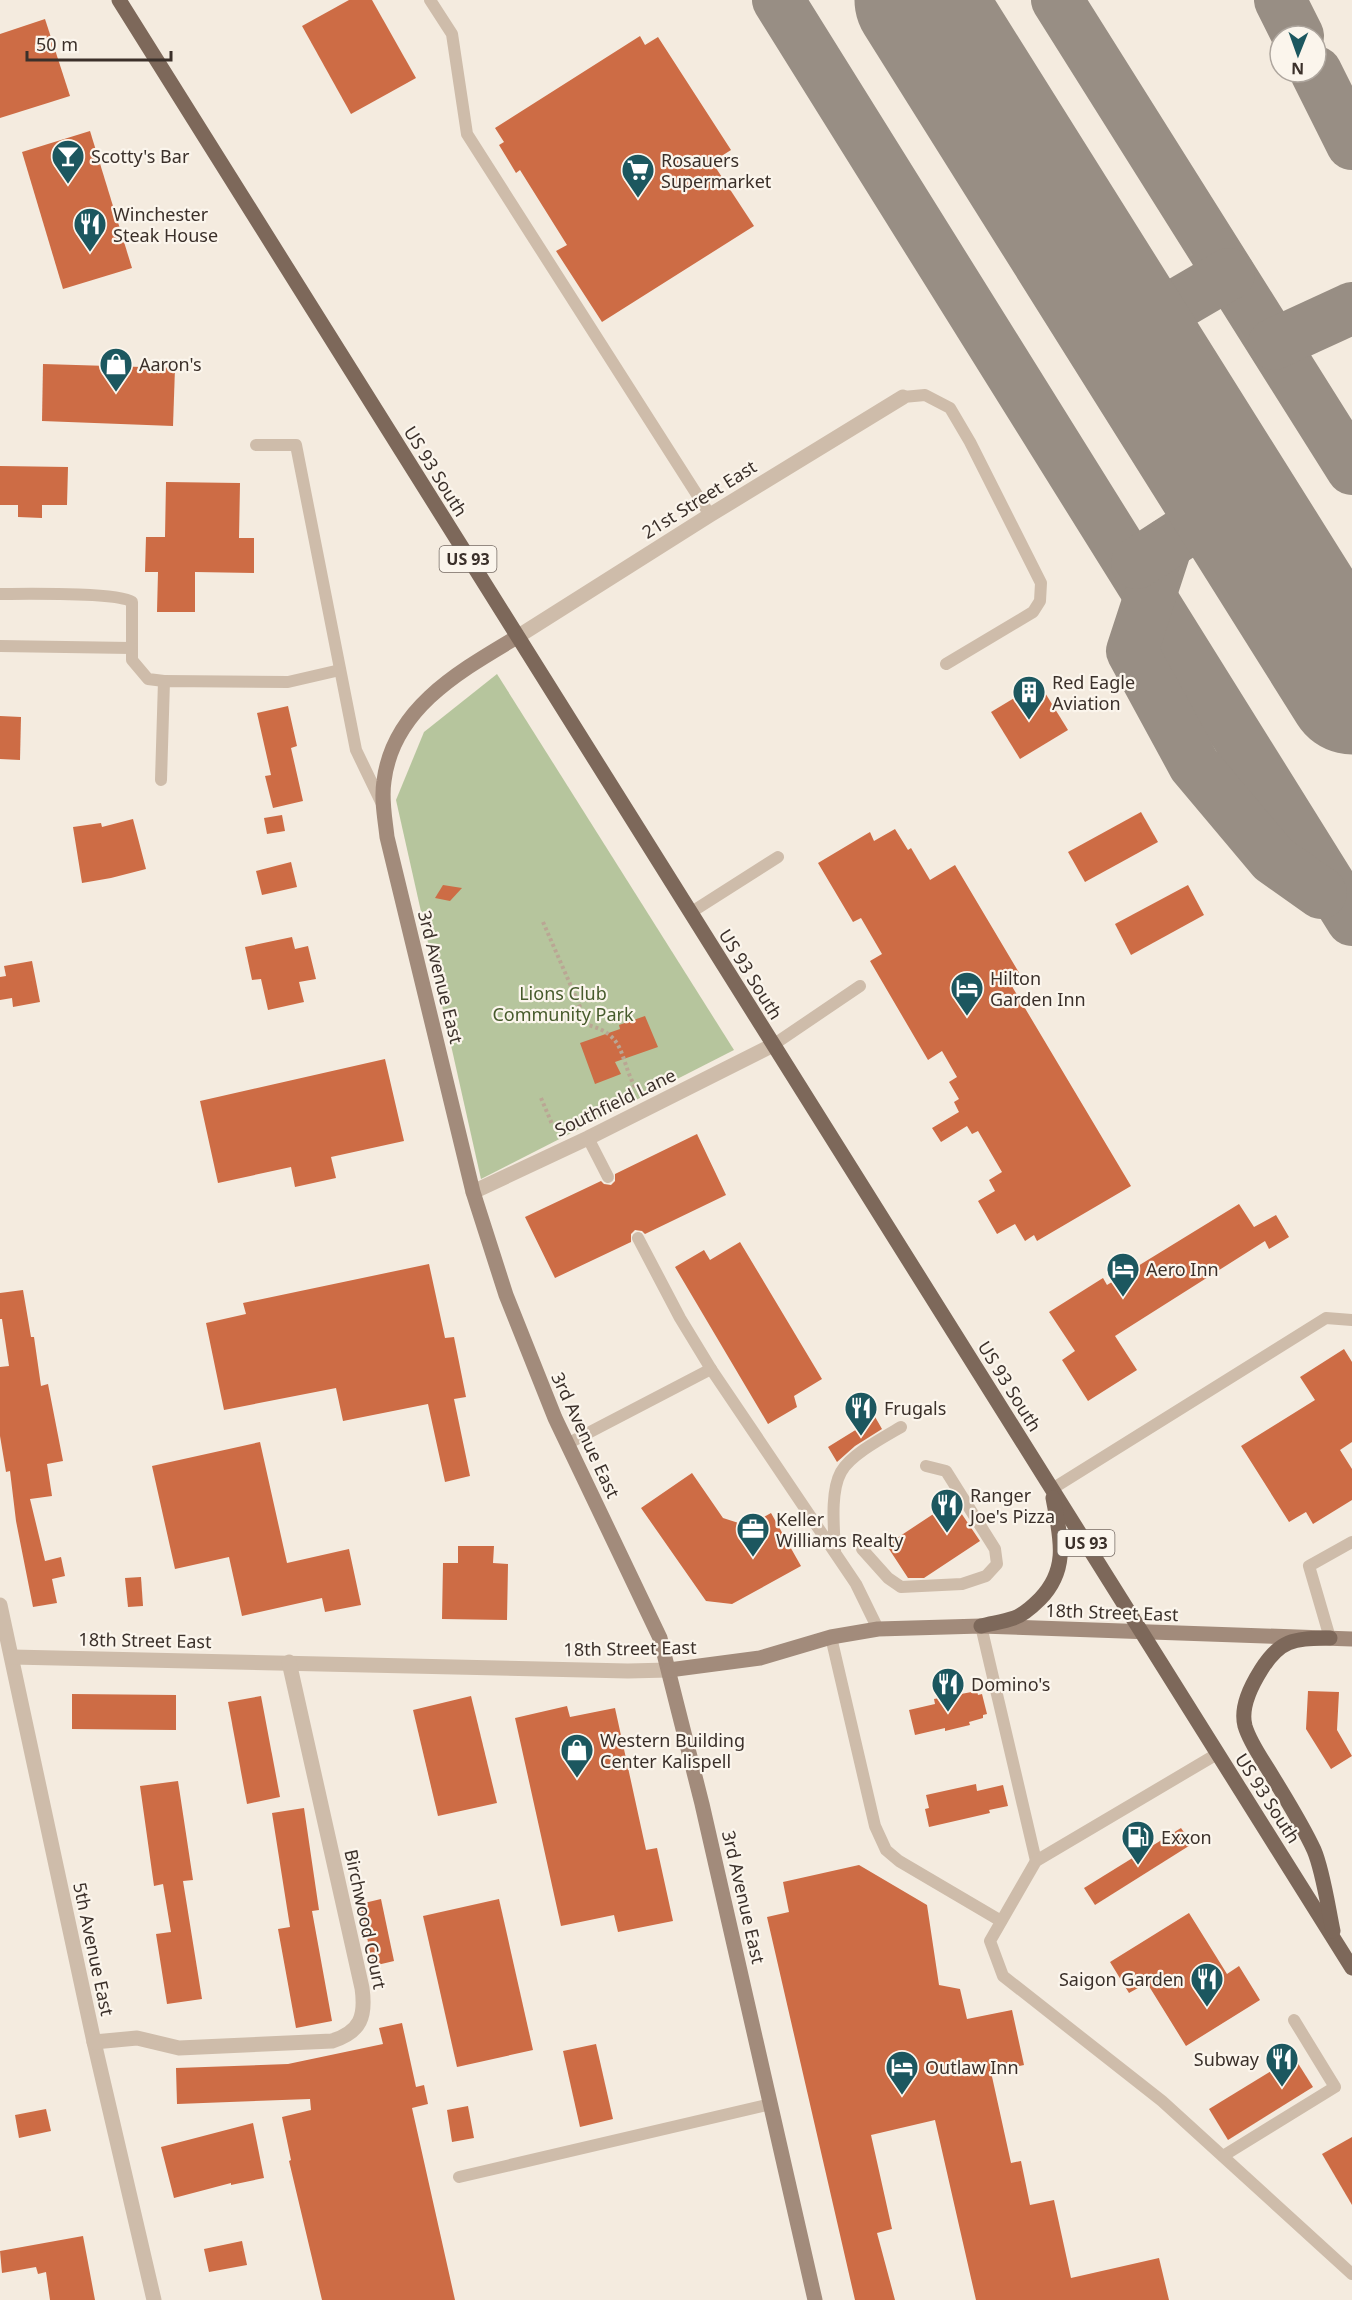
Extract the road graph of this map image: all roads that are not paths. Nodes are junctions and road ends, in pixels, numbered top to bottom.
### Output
1 (119, 0) edge
2 (430, 0) edge
3 (903, 397) joint
4 (256, 445) dead end
5 (710, 515) junction
6 (0, 594) edge
7 (517, 637) junction
8 (0, 646) edge
9 (132, 648) junction
10 (946, 664) dead end
11 (340, 669) junction
12 (164, 681) junction
13 (161, 780) dead end
14 (383, 805) junction
15 (778, 857) dead end
16 (690, 913) junction
17 (860, 986) dead end
18 (773, 1045) junction
19 (588, 1138) junction
20 (608, 1177) dead end
21 (473, 1192) junction
22 (638, 1238) dead end
23 (1352, 1320) edge
24 (711, 1370) junction
25 (901, 1427) dead end
26 (567, 1444) junction
27 (926, 1466) dead end
28 (1052, 1489) junction
29 (1352, 1542) edge
30 (862, 1549) dead end
31 (835, 1552) junction
32 (0, 1605) edge
33 (981, 1626) junction
34 (878, 1629) junction
35 (1141, 1632) junction
36 (831, 1638) junction
37 (1330, 1638) junction
38 (1352, 1638) edge
39 (12, 1657) junction
40 (289, 1662) junction
41 (669, 1671) junction
42 (1216, 1754) junction
43 (1036, 1861) junction
44 (1001, 1921) junction
45 (1336, 1942) junction
46 (1352, 1968) edge
47 (1294, 2020) dead end
48 (94, 2042) junction
49 (771, 2104) junction
50 (1223, 2156) junction
51 (459, 2177) dead end
52 (1352, 2274) edge
53 (154, 2300) edge
54 (815, 2300) edge

1 - 7 main road, US 93 South / US 93
2 - 5 lane
3 - 5 street, 21st Street East
3 - 10 lane
4 - 11 lane
5 - 7 street, 21st Street East
6 - 9 lane
7 - 14 street, 3rd Avenue East
7 - 16 main road, US 93 South / US 93
8 - 9 lane
9 - 12 lane
11 - 12 lane
11 - 14 lane
12 - 13 lane
14 - 21 street, 3rd Avenue East
15 - 16 lane
16 - 18 main road, US 93 South / US 93
17 - 18 lane
18 - 19 street, Southfield Lane
18 - 28 main road, US 93 South / US 93
19 - 20 lane
19 - 21 street, Southfield Lane
21 - 26 street, 3rd Avenue East
22 - 24 lane
23 - 28 lane
24 - 26 lane
24 - 31 lane
25 - 31 lane
26 - 41 street, 3rd Avenue East
27 - 30 lane
28 - 33 main road
28 - 35 main road, US 93 South / US 93
29 - 37 lane
31 - 34 lane
32 - 39 street, 5th Avenue East
33 - 34 street, 18th Street East
33 - 35 street, 18th Street East
33 - 43 lane
34 - 36 street, 18th Street East
35 - 37 street, 18th Street East
35 - 42 main road, US 93 South / US 93
36 - 41 street, 18th Street East
36 - 44 lane
37 - 38 street, 18th Street East
37 - 45 main road
39 - 40 street, 18th Street East
39 - 48 street, 5th Avenue East
40 - 41 street, 18th Street East
40 - 48 street, Birchwood Court
41 - 49 street, 3rd Avenue East
42 - 43 lane
42 - 45 main road, US 93 South / US 93
43 - 44 lane
44 - 50 lane
45 - 46 main road, US 93 South / US 93
47 - 50 lane
48 - 53 street, 5th Avenue East
49 - 51 lane
49 - 54 street, 3rd Avenue East
50 - 52 lane

